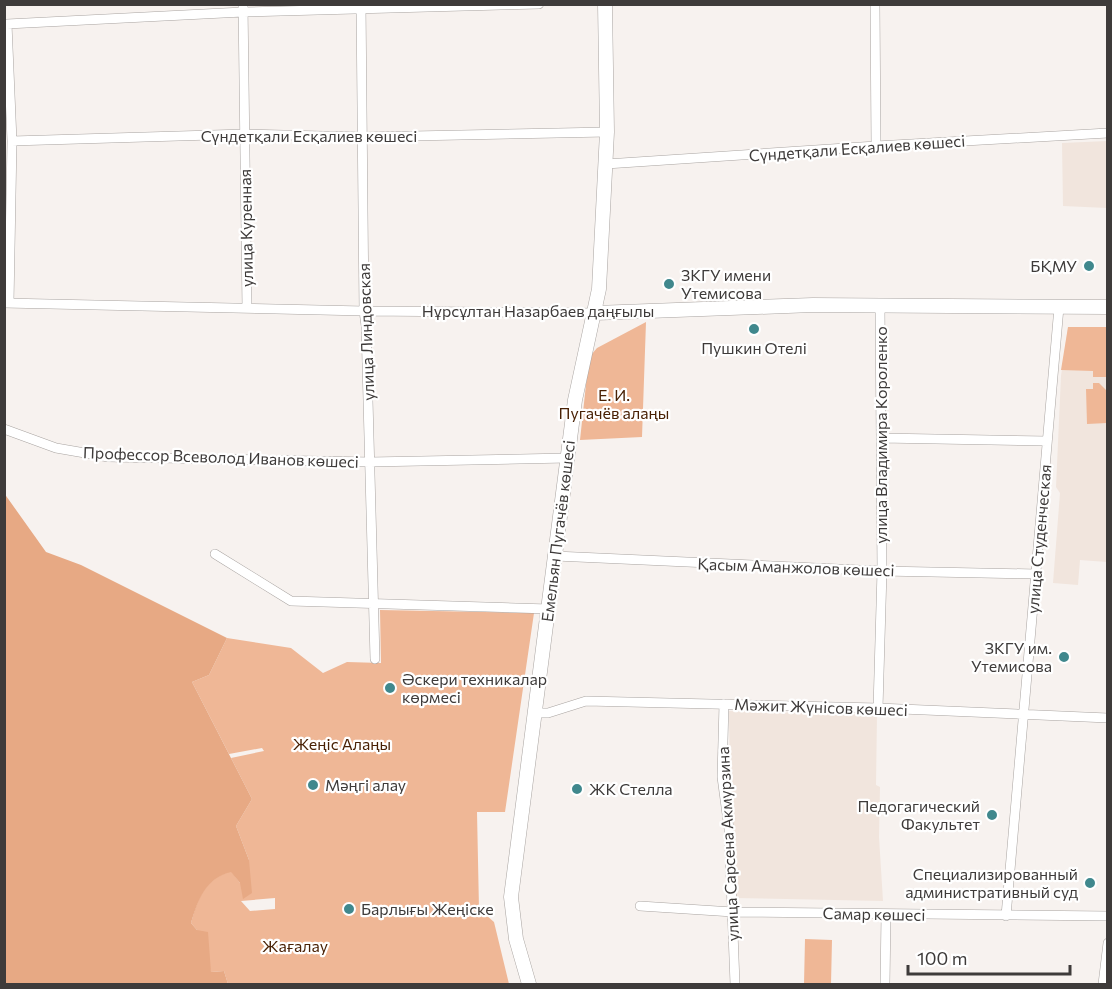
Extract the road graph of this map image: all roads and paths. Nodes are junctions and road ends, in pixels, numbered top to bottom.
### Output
1 (539, 4) edge
2 (605, 4) edge
3 (875, 4) edge
4 (361, 7) edge
5 (243, 8) edge
6 (607, 132) junction
7 (1107, 133) edge
8 (246, 134) junction
9 (363, 137) junction
10 (12, 141) junction
11 (876, 146) junction
12 (606, 164) junction
13 (7, 303) edge
14 (880, 305) junction
15 (1059, 306) junction
16 (1107, 307) edge
17 (247, 308) junction
18 (364, 311) junction
19 (595, 313) junction
20 (4, 429) edge
21 (881, 438) junction
22 (1047, 441) junction
23 (567, 458) junction
24 (370, 462) junction
25 (215, 554) dead end
26 (555, 556) junction
27 (882, 571) junction
28 (1036, 574) junction
29 (373, 605) junction
30 (549, 609) junction
31 (375, 659) dead end
32 (724, 704) junction
33 (878, 708) junction
34 (536, 713) junction
35 (1024, 714) junction
36 (1107, 718) edge
37 (640, 906) dead end
38 (733, 912) junction
39 (886, 915) junction
40 (1006, 916) junction
41 (1107, 916) edge
42 (1107, 943) edge
43 (529, 984) edge
44 (735, 984) edge
45 (885, 984) edge
46 (1103, 984) edge

1 - 4 street
2 - 6 main road, Емельян Пугачёв көшесі
3 - 11 street
4 - 5 street
4 - 9 street, улица Линдовская
5 - 8 street, улица Куренная
5 - 10 street
6 - 9 street, Сүндетқали Есқалиев көшесі
6 - 12 main road, Емельян Пугачёв көшесі
7 - 11 street, Сүндетқали Есқалиев көшесі
8 - 9 street, Сүндетқали Есқалиев көшесі
8 - 10 street, Сүндетқали Есқалиев көшесі
8 - 17 street, улица Куренная
9 - 18 street, улица Линдовская
10 - 13 street
11 - 12 street, Сүндетқали Есқалиев көшесі
12 - 19 main road, Емельян Пугачёв көшесі
13 - 17 street, Нұрсұлтан Назарбаев даңғылы
14 - 15 main road, Нұрсұлтан Назарбаев даңғылы
14 - 19 main road, Нұрсұлтан Назарбаев даңғылы
14 - 21 street, улица Владимира Короленко
15 - 16 main road, Нұрсұлтан Назарбаев даңғылы
15 - 22 street, улица Студенческая
17 - 18 street, Нұрсұлтан Назарбаев даңғылы
18 - 19 street, Нұрсұлтан Назарбаев даңғылы
18 - 24 street, улица Линдовская
19 - 23 main road, Емельян Пугачёв көшесі
20 - 24 street, Профессор Всеволод Иванов көшесі
21 - 22 street
21 - 27 street, улица Владимира Короленко
22 - 28 street, улица Студенческая
23 - 24 street, Профессор Всеволод Иванов көшесі
23 - 26 main road, Емельян Пугачёв көшесі
24 - 29 street, улица Линдовская
25 - 29 street
26 - 27 street, Қасым Аманжолов көшесі
26 - 30 main road, Емельян Пугачёв көшесі
27 - 28 street, Қасым Аманжолов көшесі
27 - 33 street, улица Владимира Короленко
28 - 35 street, улица Студенческая
29 - 30 street
29 - 31 street, улица Линдовская
30 - 34 main road, Емельян Пугачёв көшесі
32 - 33 street, Мәжит Жүнісов көшесі
32 - 34 street, Мәжит Жүнісов көшесі
32 - 38 street, улица Сарсена Акмурзина
33 - 35 street, Мәжит Жүнісов көшесі
34 - 43 main road, Емельян Пугачёв көшесі
35 - 36 street, Мәжит Жүнісов көшесі
35 - 40 street, улица Студенческая
37 - 38 street, Самар көшесі
38 - 39 street, Самар көшесі
38 - 44 street, улица Сарсена Акмурзина
39 - 40 street, Самар көшесі
39 - 45 street
40 - 41 street, Самар көшесі
42 - 46 street

